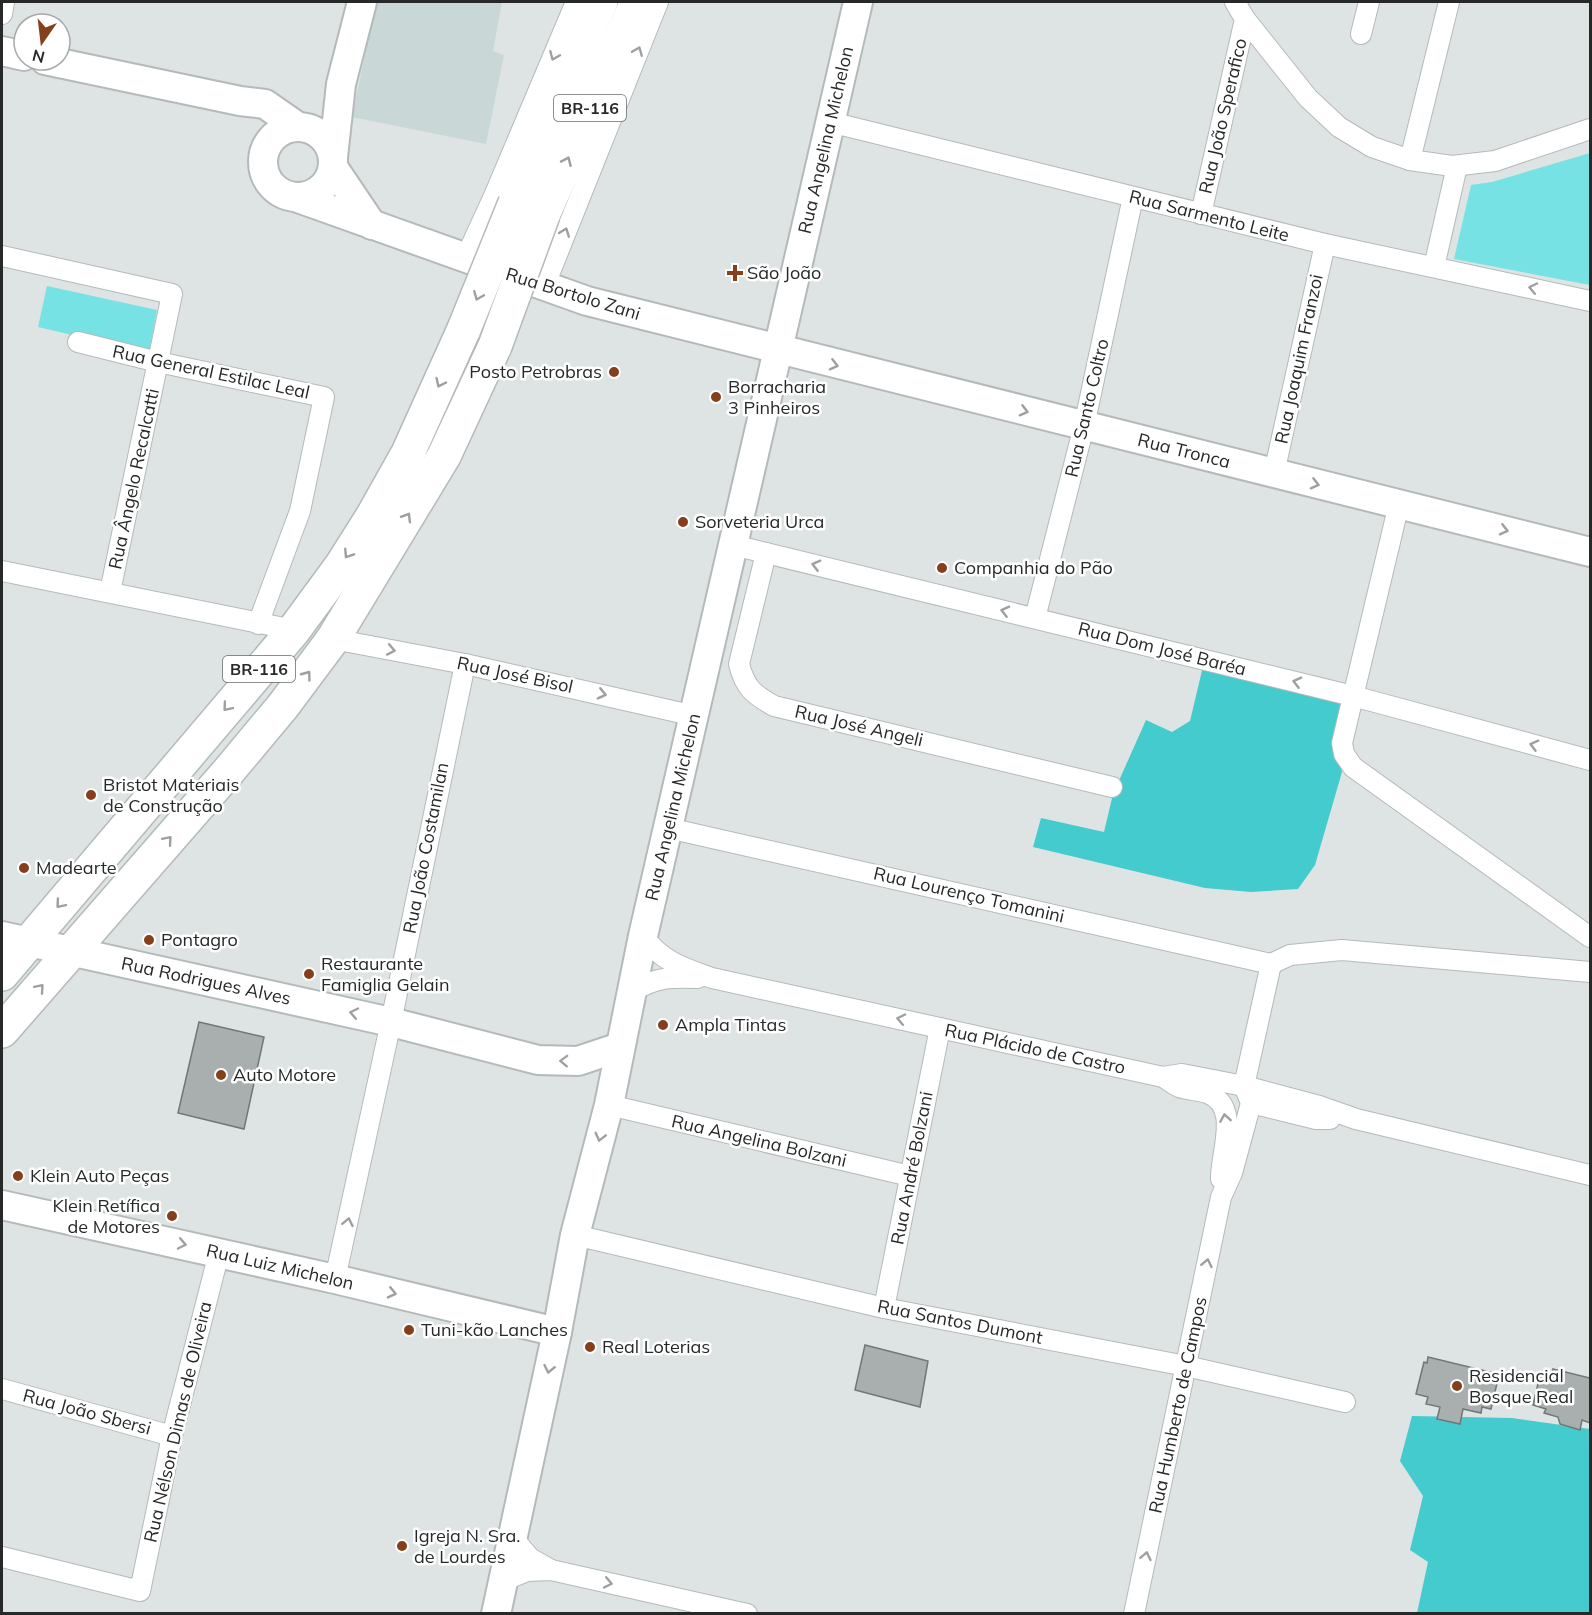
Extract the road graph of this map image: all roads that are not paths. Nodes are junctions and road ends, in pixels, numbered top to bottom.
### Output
1 (4, 2) edge
2 (362, 2) edge
3 (637, 2) edge
4 (658, 2) edge
5 (858, 2) edge
6 (1235, 2) edge
7 (1369, 2) edge
8 (1449, 2) edge
9 (593, 4) edge
10 (2, 14) edge
11 (1245, 19) junction
12 (1361, 34) dead end
13 (72, 66) edge
14 (341, 84) junction
15 (240, 101) junction
16 (830, 122) junction
17 (303, 128) junction
18 (1590, 129) edge
19 (266, 148) junction
20 (1410, 160) junction
21 (333, 162) junction
22 (1457, 166) junction
23 (1133, 197) junction
24 (298, 198) junction
25 (529, 209) junction
26 (1201, 214) junction
27 (372, 225) junction
28 (1325, 244) junction
29 (466, 257) junction
30 (2, 258) edge
31 (1434, 267) junction
32 (544, 287) junction
33 (1590, 301) edge
34 (78, 342) dead end
35 (778, 351) junction
36 (158, 362) junction
37 (1084, 426) junction
38 (1274, 473) junction
39 (1399, 504) junction
40 (733, 545) junction
41 (1590, 552) edge
42 (766, 553) junction
43 (2, 571) edge
44 (110, 592) junction
45 (1035, 618) junction
46 (258, 624) junction
47 (294, 630) junction
48 (333, 639) junction
49 (465, 664) junction
50 (1353, 696) junction
51 (695, 716) junction
52 (1590, 760) edge
53 (1112, 787) dead end
54 (668, 828) junction
55 (643, 936) junction
56 (1590, 938) edge
57 (15, 940) edge
58 (71, 951) junction
59 (1271, 964) junction
60 (1590, 972) edge
61 (2, 974) edge
62 (712, 978) junction
63 (633, 991) junction
64 (391, 1022) junction
65 (940, 1028) junction
66 (2, 1031) edge
67 (620, 1047) junction
68 (1163, 1077) junction
69 (1248, 1094) junction
70 (609, 1105) junction
71 (1590, 1175) edge
72 (910, 1176) junction
73 (1221, 1197) junction
74 (2, 1205) edge
75 (576, 1235) junction
76 (219, 1252) junction
77 (336, 1279) junction
78 (884, 1308) junction
79 (557, 1332) junction
80 (1186, 1366) junction
81 (2, 1389) edge
82 (1346, 1402) dead end
83 (172, 1436) junction
84 (513, 1538) junction
85 (2, 1557) edge
86 (551, 1570) junction
87 (503, 1581) junction
88 (496, 1614) edge
89 (747, 1614) edge
90 (1134, 1614) edge

1 - 10 street
2 - 14 main road
25 -> 3 highway, BR-116
32 -> 4 street
5 - 16 main road, Rua Angelina Michelon
6 - 11 street
7 - 12 street
8 - 20 street
9 - 25 highway, BR-116
9 -> 29 street
11 - 20 street
11 - 26 street, Rua João Sperafico
13 - 15 main road
14 - 17 main road
14 - 21 main road
15 - 17 main road
15 - 19 main road
16 - 23 street, Rua Sarmento Leite
16 - 35 main road, Rua Angelina Michelon
17 - 19 main road
17 - 21 main road
18 - 22 street
19 - 24 main road
20 - 22 street
21 - 24 main road
21 - 27 main road
22 - 31 street
23 - 26 street, Rua Sarmento Leite
23 - 37 street, Rua Santo Coltro
24 - 27 main road, Rua Bortolo Zani
25 -> 47 highway, BR-116, bridge
48 -> 25 highway, BR-116, bridge
26 - 28 street, Rua Sarmento Leite
27 - 29 main road, Rua Bortolo Zani
28 - 31 street, Rua Sarmento Leite
28 - 38 street, Rua Joaquim Franzoi
29 - 32 main road, Rua Bortolo Zani
30 - 36 street, Rua Ângelo Recalcatti
33 -> 31 street, Rua Sarmento Leite
32 - 35 main road, Rua Bortolo Zani
34 - 36 street, Rua General Estilac Leal
35 -> 37 main road, Rua Tronca
35 - 40 main road, Rua Angelina Michelon
36 - 44 street, Rua Ângelo Recalcatti
36 - 46 street, Rua General Estilac Leal
37 - 38 main road, Rua Tronca
37 - 45 street, Rua Santo Coltro
38 -> 39 main road, Rua Tronca
39 -> 41 main road, Rua Tronca
39 - 50 street
40 - 42 street, Rua Dom José Baréa
40 - 51 main road, Rua Angelina Michelon
45 -> 42 street, Rua Dom José Baréa
42 - 53 street, Rua José Angeli
43 - 44 street
44 - 46 street
50 -> 45 street, Rua Dom José Baréa
46 - 47 street
47 -> 57 highway, BR-116
48 -> 49 street, Rua José Bisol
58 -> 48 highway, BR-116
49 -> 51 street, Rua José Bisol
49 - 64 street, Rua João Costamilan
52 -> 50 street, Rua Dom José Baréa
50 - 56 street
51 - 54 main road, Rua Angelina Michelon
54 - 55 main road, Rua Angelina Michelon
54 - 59 street, Rua Lourenço Tomanini
55 - 62 street, Rua Plácido de Castro
55 - 63 main road, Rua Angelina Michelon
57 - 58 main road, Rua Rodrigues Alves
57 - 61 highway, BR-116
64 -> 58 main road, Rua Rodrigues Alves
66 -> 58 highway, BR-116
59 - 60 street
59 - 69 street, Rua Humberto de Campos
62 - 63 street, Rua Plácido de Castro
65 -> 62 street, Rua Plácido de Castro
63 - 67 main road, Rua Angelina Michelon
67 -> 64 main road, Rua Rodrigues Alves
77 -> 64 street, Rua João Costamilan
65 - 68 street, Rua Plácido de Castro
65 - 72 street, Rua André Bolzani
67 - 70 main road, Rua Angelina Michelon
68 - 69 street, Rua Plácido de Castro
73 -> 68 street, Rua Humberto de Campos
69 - 71 street, Rua Plácido de Castro
69 - 73 street, Rua Humberto de Campos
70 - 72 street, Rua Angelina Bolzani
70 -> 75 main road, Rua Angelina Michelon
72 - 78 street, Rua André Bolzani
80 -> 73 street, Rua Humberto de Campos
74 -> 76 main road, Rua Luiz Michelon
75 - 78 street, Rua Santos Dumont
75 - 79 main road, Rua Angelina Michelon
76 - 77 main road, Rua Luiz Michelon
76 - 83 street, Rua Nélson Dimas de Oliveira
77 -> 79 main road, Rua Luiz Michelon
78 - 80 street, Rua Santos Dumont
79 -> 84 main road, Rua Angelina Michelon
80 - 82 street, Rua Santos Dumont
90 -> 80 street, Rua Humberto de Campos
81 - 83 street, Rua João Sbersi
83 - 85 street, Rua Nélson Dimas de Oliveira
84 - 86 street
84 - 87 main road, Rua Angelina Michelon
86 - 87 street
86 -> 89 street
87 - 88 main road, Rua Angelina Michelon

